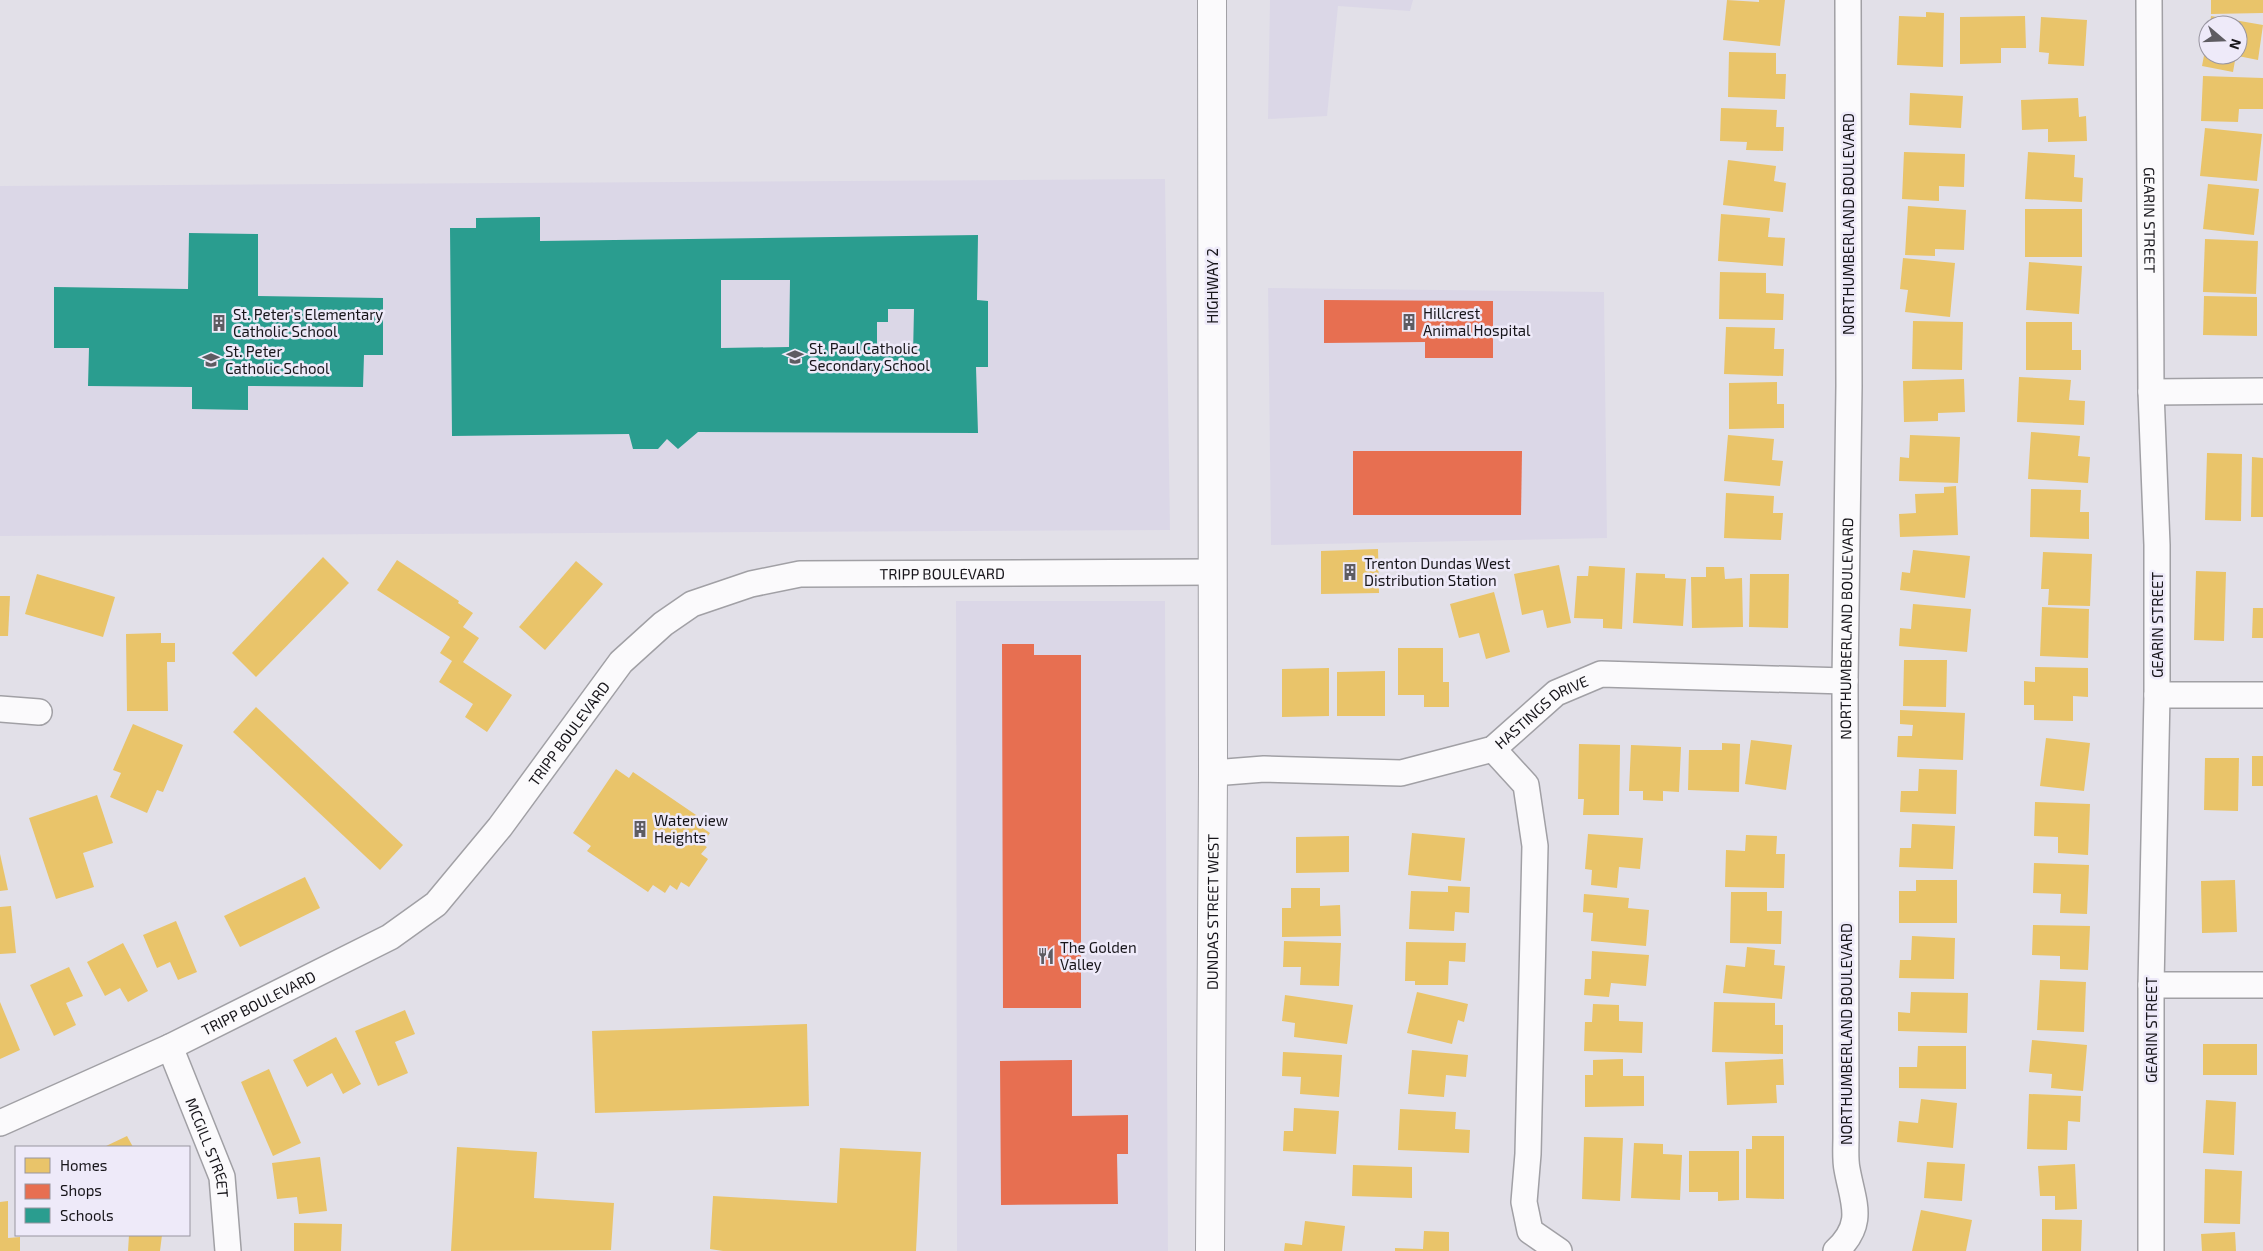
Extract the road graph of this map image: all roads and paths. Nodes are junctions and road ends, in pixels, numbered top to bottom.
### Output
1 (1212, 0) edge
2 (1848, 0) edge
3 (2149, 0) edge
4 (2263, 390) edge
5 (2151, 392) junction
6 (1212, 572) junction
7 (1844, 681) junction
8 (2157, 695) junction
9 (2263, 695) edge
10 (0, 709) edge
11 (39, 712) dead end
12 (1493, 749) junction
13 (1213, 773) junction
14 (2151, 985) junction
15 (2263, 985) edge
16 (170, 1047) junction
17 (0, 1123) edge
18 (228, 1251) edge
19 (1210, 1251) edge
20 (1559, 1251) edge
21 (1836, 1251) edge
22 (2150, 1251) edge

1 - 6 main road, HIGHWAY 2
2 - 7 street, NORTHUMBERLAND BOULEVARD
3 - 5 street, GEARIN STREET
4 - 5 street
5 - 8 street, GEARIN STREET
6 - 13 main road, DUNDAS STREET WEST
6 - 16 street, TRIPP BOULEVARD
7 - 12 street, HASTINGS DRIVE
7 - 21 street, NORTHUMBERLAND BOULEVARD
8 - 9 street
8 - 14 street, GEARIN STREET
10 - 11 street
12 - 13 street, HASTINGS DRIVE
12 - 20 street
13 - 19 main road, DUNDAS STREET WEST
14 - 15 street
14 - 22 street, GEARIN STREET
16 - 17 street, TRIPP BOULEVARD
16 - 18 street, MCGILL STREET

